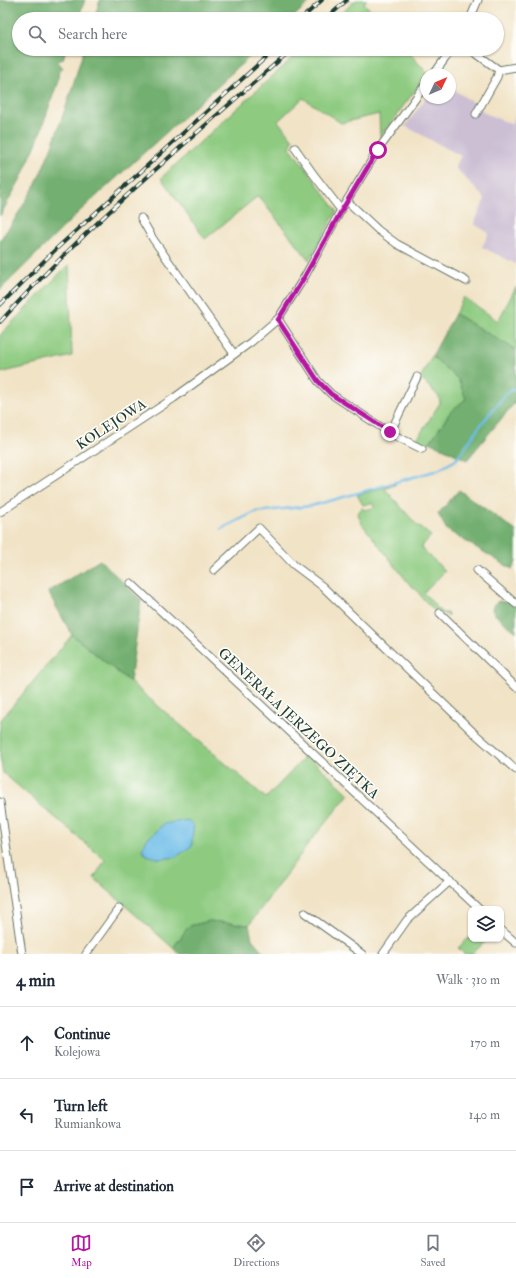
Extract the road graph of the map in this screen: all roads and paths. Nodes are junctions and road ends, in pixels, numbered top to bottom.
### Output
1 (478, 0) edge
2 (473, 12) edge
3 (447, 56) edge
4 (480, 56) edge
5 (516, 67) edge
6 (438, 68) edge
7 (499, 70) junction
8 (420, 92) edge
9 (476, 114) dead end
10 (295, 148) dead end
11 (347, 201) junction
12 (342, 210) junction
13 (141, 218) dead end
14 (466, 281) dead end
15 (278, 320) junction
16 (234, 354) junction
17 (418, 377) dead end
18 (390, 432) junction
19 (422, 449) dead end
20 (0, 512) edge
21 (214, 570) dead end
22 (478, 570) dead end
23 (131, 583) dead end
24 (516, 604) edge
25 (440, 613) dead end
26 (516, 687) edge
27 (516, 770) edge
28 (0, 802) edge
29 (450, 881) junction
30 (477, 906) edge
31 (119, 908) dead end
32 (305, 913) dead end
33 (504, 933) edge
34 (516, 943) edge
35 (22, 954) edge
36 (86, 954) edge
37 (362, 954) edge
38 (383, 954) edge

1 - 2 street
3 - 6 street
4 - 7 street
5 - 7 street
7 - 9 street
8 - 11 street, KOLEJOWA
10 - 12 street
11 - 12 street, KOLEJOWA
11 - 14 street
12 - 15 street, KOLEJOWA
13 - 16 street
15 - 16 street, KOLEJOWA
15 - 18 street
16 - 20 street, KOLEJOWA
17 - 18 street
18 - 19 street
21 - 27 street
22 - 24 street
23 - 29 street, GENERAŁA JERZEGO ZIĘTKA
25 - 26 street
28 - 35 street
29 - 30 street, GENERAŁA JERZEGO ZIĘTKA
29 - 38 street
31 - 36 street
32 - 37 street
33 - 34 street

